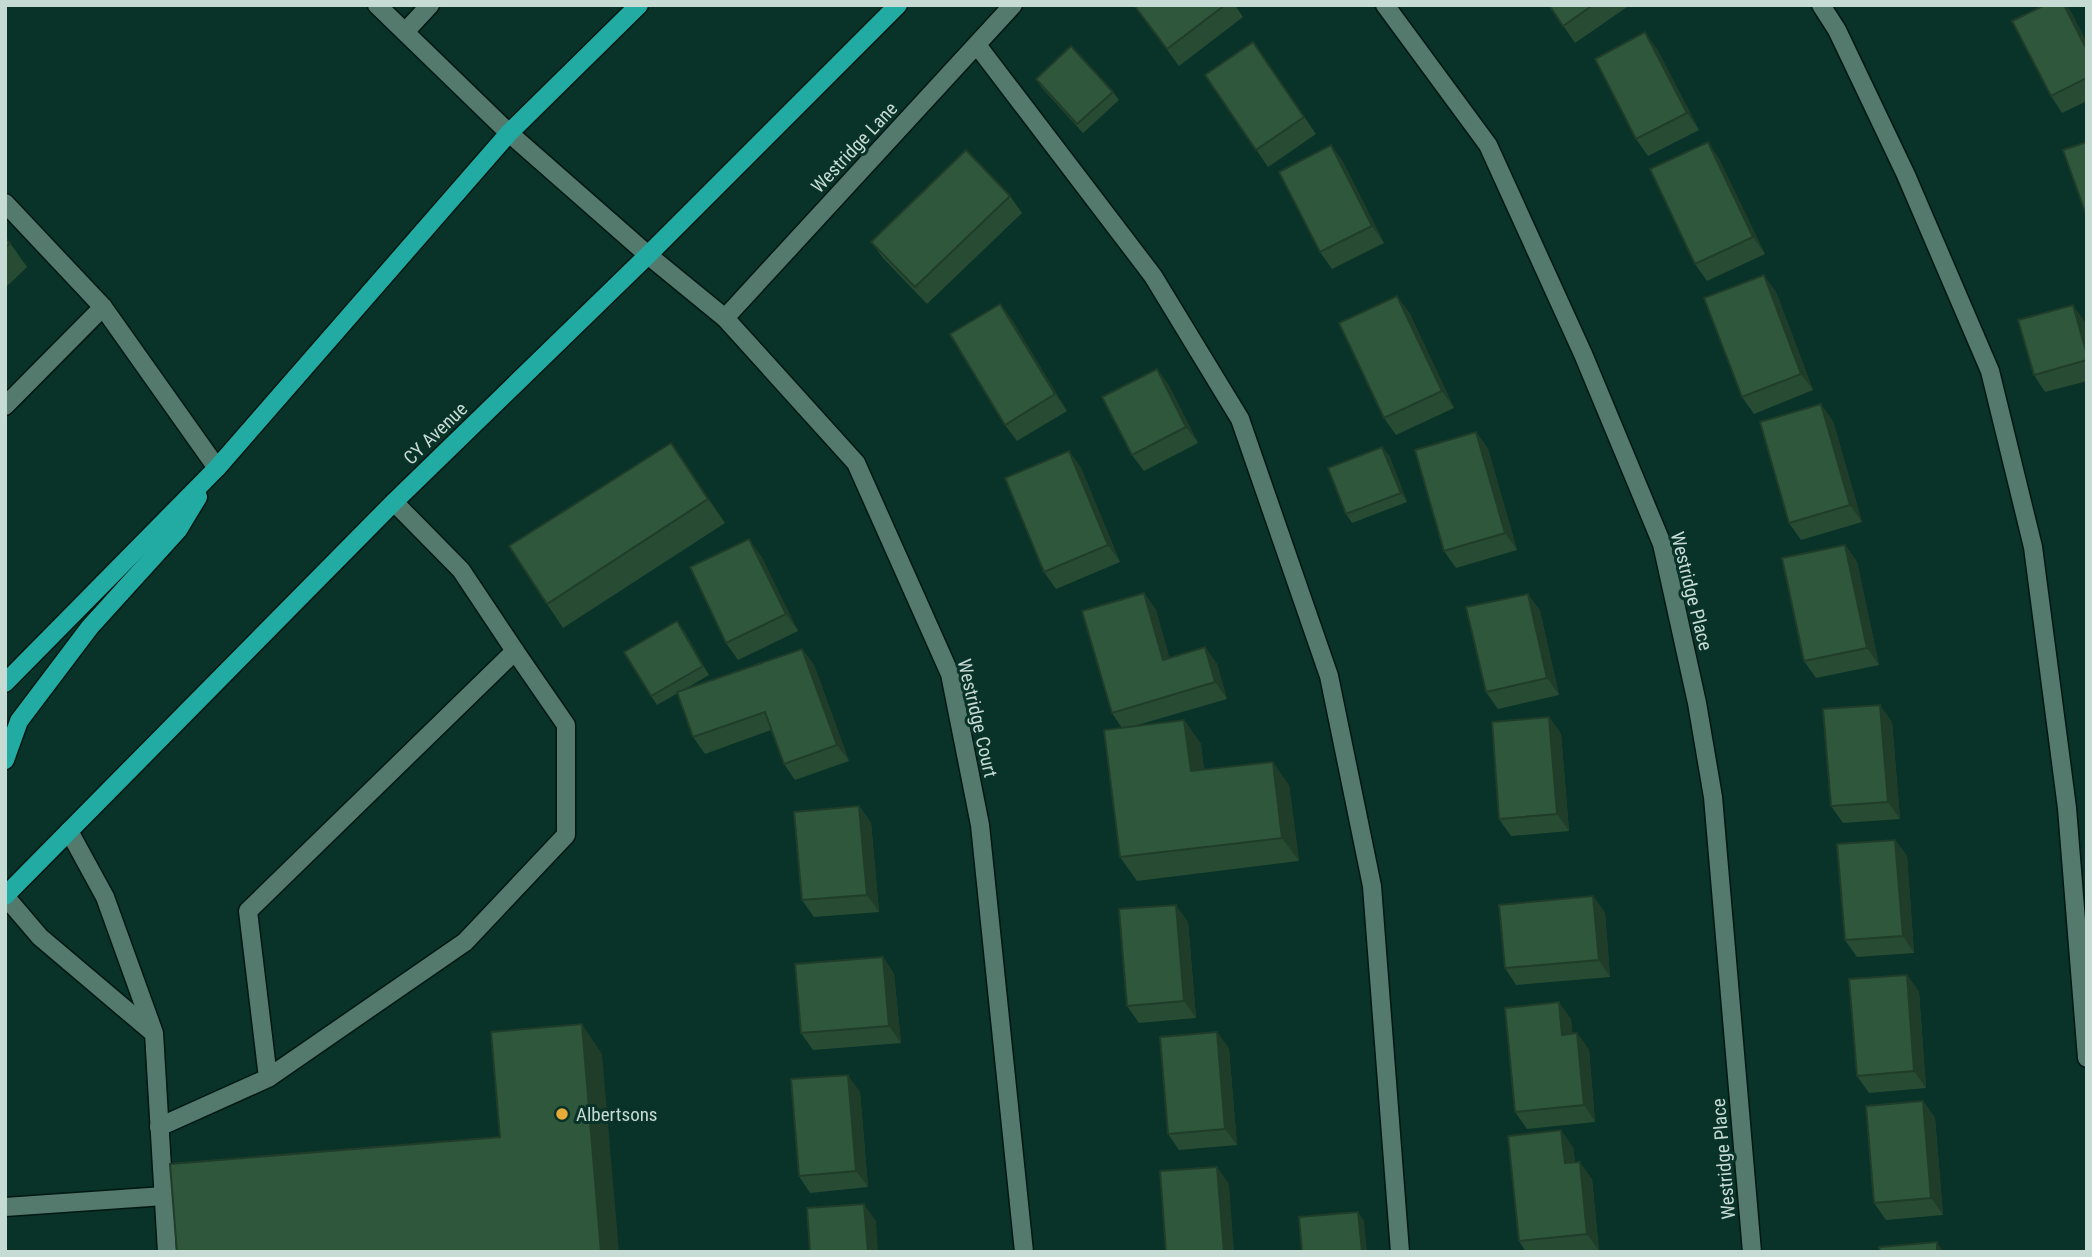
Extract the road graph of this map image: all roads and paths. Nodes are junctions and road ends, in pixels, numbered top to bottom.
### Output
1 (377, 5) edge
2 (430, 5) edge
3 (639, 5) edge
4 (898, 5) edge
5 (1013, 5) edge
6 (1385, 5) edge
7 (1821, 5) edge
8 (405, 32) junction
9 (977, 45) junction
10 (509, 133) junction
11 (5, 203) edge
12 (648, 255) junction
13 (103, 307) junction
14 (725, 318) junction
15 (5, 405) edge
16 (217, 468) junction
17 (394, 502) junction
18 (515, 651) junction
19 (5, 683) edge
20 (5, 760) edge
21 (69, 831) junction
22 (5, 896) edge
23 (154, 1033) junction
24 (2087, 1058) edge
25 (268, 1078) junction
26 (159, 1127) junction
27 (164, 1196) junction
28 (5, 1207) edge
29 (167, 1252) edge
30 (1024, 1252) edge
31 (1400, 1252) edge
32 (1752, 1252) edge

1 - 8 street, Westridge Court
2 - 8 street
3 - 10 main road
4 - 12 main road, CY Avenue
5 - 9 street, Westridge Lane
6 - 32 street, Westridge Place
7 - 24 street
8 - 10 street, Westridge Court
9 - 14 street, Westridge Lane
9 - 31 street
10 - 12 street, Westridge Court
10 - 16 main road
11 - 13 street
12 - 14 street, Westridge Court
12 - 17 main road, CY Avenue
13 - 15 street
13 - 16 street
14 - 30 street, Westridge Court
16 - 19 main road
16 - 20 main road
17 - 18 street
17 - 21 main road, CY Avenue
18 - 25 street
18 - 25 street
21 - 22 main road, CY Avenue
21 - 23 street
22 - 23 street
23 - 26 street
25 - 26 street
26 - 27 street
27 - 28 street
27 - 29 street

